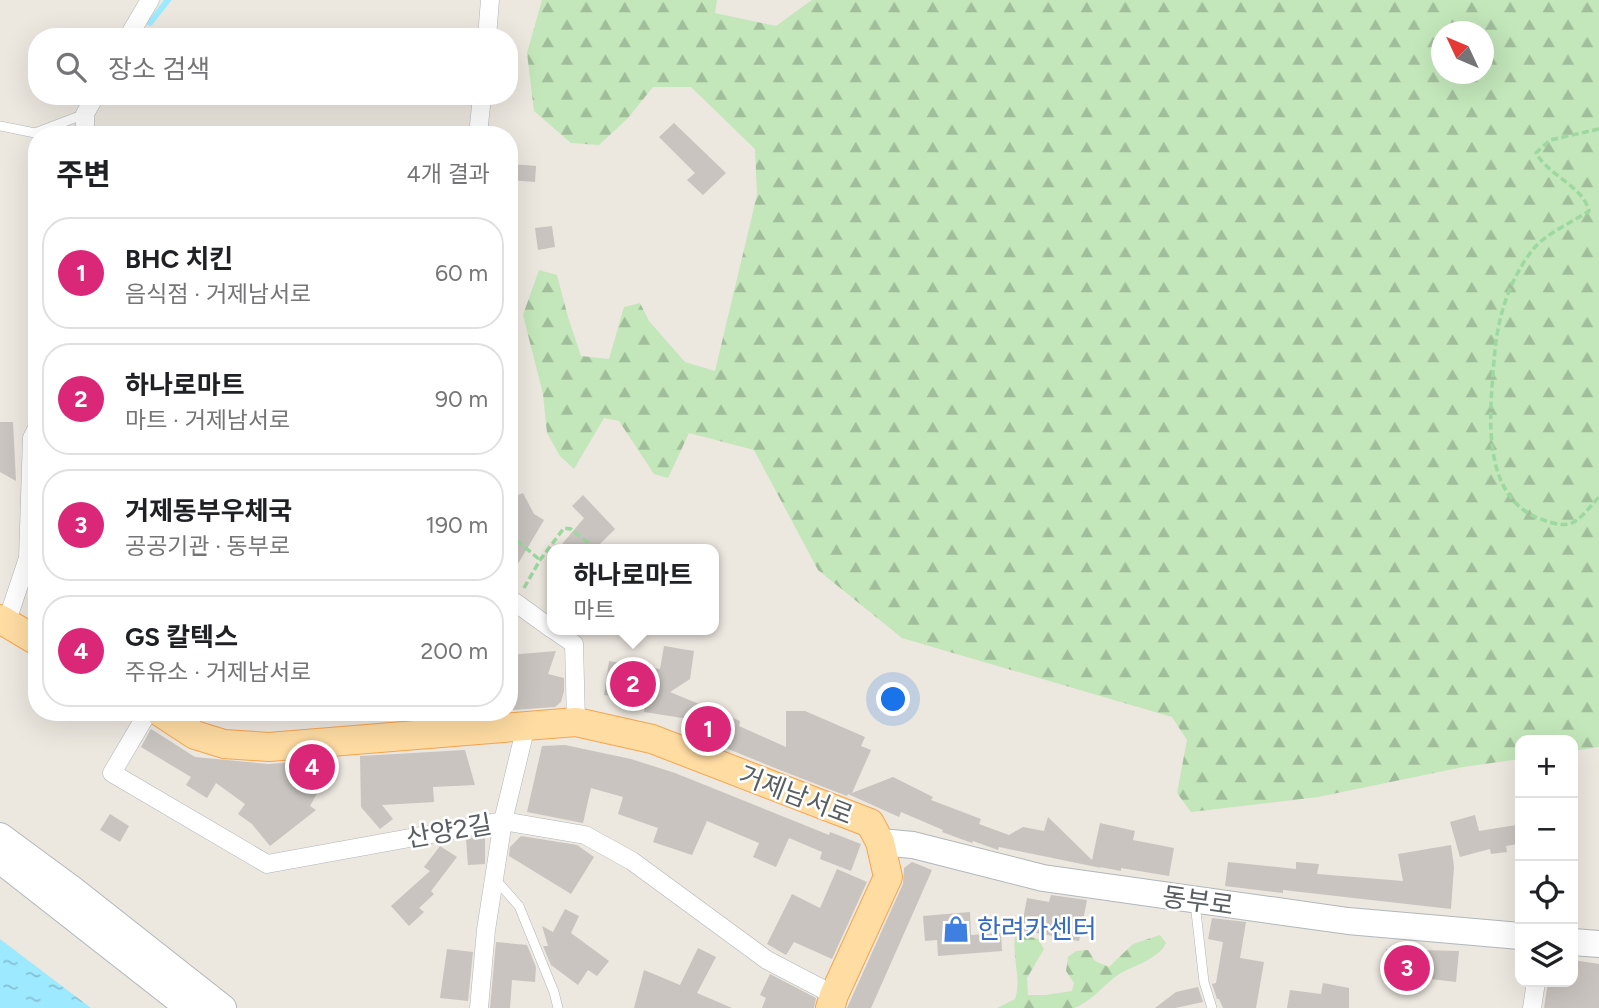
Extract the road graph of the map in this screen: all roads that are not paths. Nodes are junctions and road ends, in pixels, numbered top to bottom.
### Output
1 (150, 0) edge
2 (491, 0) edge
3 (133, 28) edge
4 (488, 28) edge
5 (90, 105) edge
6 (481, 105) edge
7 (85, 114) junction
8 (53, 126) edge
9 (85, 126) edge
10 (479, 126) edge
11 (0, 127) edge
12 (28, 132) edge
13 (28, 558) edge
14 (518, 604) edge
15 (3, 622) edge
16 (547, 625) edge
17 (561, 635) edge
18 (28, 636) edge
19 (143, 721) edge
20 (174, 721) edge
21 (576, 722) junction
22 (515, 724) junction
23 (503, 821) junction
24 (0, 836) edge
25 (880, 842) junction
26 (0, 860) edge
27 (494, 877) junction
28 (1195, 900) junction
29 (1515, 936) edge
30 (1578, 942) edge
31 (1599, 944) edge
32 (1535, 987) edge
33 (832, 1001) edge
34 (189, 1008) edge
35 (223, 1008) edge
36 (480, 1008) edge
37 (558, 1008) edge
38 (1212, 1008) edge
39 (1532, 1008) edge

1 - 3 street
2 - 4 street
5 - 7 street
6 - 10 street
7 - 8 lane
7 - 9 street
11 - 12 lane
13 - 15 street
14 - 16 street
15 - 18 main road
17 - 21 street
19 - 23 street, 산양2길
20 - 22 main road, 거제남서로
21 - 22 main road, 거제남서로
21 - 25 main road, 거제남서로
22 - 23 street
23 - 27 street
23 - 33 street, 산양2길
24 - 35 street
25 - 28 street, 동부로
25 - 33 main road, 거제남서로
26 - 34 street
27 - 36 street
27 - 37 lane
28 - 29 street, 동부로
28 - 38 lane
30 - 31 street
32 - 39 street

